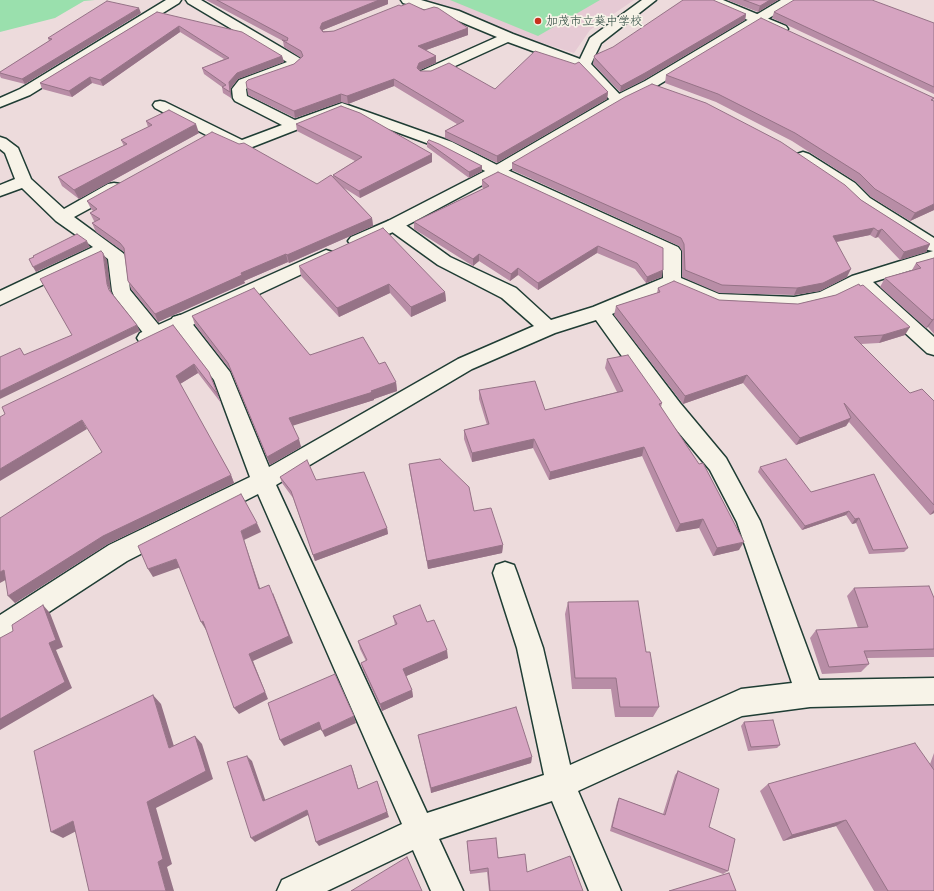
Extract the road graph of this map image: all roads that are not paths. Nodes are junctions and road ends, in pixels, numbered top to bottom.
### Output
1 (175, 0) edge
2 (192, 0) edge
3 (650, 0) edge
4 (712, 0) edge
5 (790, 0) edge
6 (405, 3) edge
7 (759, 19) junction
8 (794, 36) edge
9 (508, 37) junction
10 (584, 65) junction
11 (426, 74) edge
12 (618, 100) junction
13 (0, 103) edge
14 (160, 105) dead end
15 (294, 125) junction
16 (0, 142) edge
17 (791, 149) edge
18 (497, 171) junction
19 (131, 179) edge
20 (24, 181) junction
21 (0, 191) edge
22 (62, 217) junction
23 (394, 225) junction
24 (934, 246) edge
25 (106, 248) junction
26 (934, 257) edge
27 (859, 280) junction
28 (672, 281) junction
29 (0, 300) edge
30 (600, 312) junction
31 (180, 322) junction
32 (548, 328) junction
33 (155, 334) junction
34 (134, 345) edge
35 (934, 348) edge
36 (263, 481) junction
37 (505, 573) dead end
38 (0, 629) edge
39 (934, 691) edge
40 (810, 694) junction
41 (560, 784) junction
42 (419, 830) junction
43 (293, 891) edge
44 (447, 891) edge
45 (605, 891) edge

1 - 13 street
2 - 15 street
3 - 10 street
4 - 7 street
5 - 7 street
6 - 9 street
7 - 8 street
7 - 12 street
9 - 10 street
9 - 11 street
10 - 12 street
12 - 18 street
14 - 15 street
15 - 18 street
16 - 20 street
17 - 24 street
18 - 23 street
18 - 28 street
19 - 22 street
20 - 21 street
20 - 22 street
22 - 25 street
23 - 31 street
23 - 32 street
25 - 29 street
25 - 33 street
26 - 27 street
27 - 28 street
27 - 35 street
28 - 30 street
30 - 32 street
30 - 40 street
31 - 33 street
31 - 36 street
32 - 36 street
33 - 34 street
36 - 38 street
36 - 42 street
37 - 41 street
39 - 40 street
40 - 41 street
41 - 42 street
41 - 45 street
42 - 43 street
42 - 44 street

